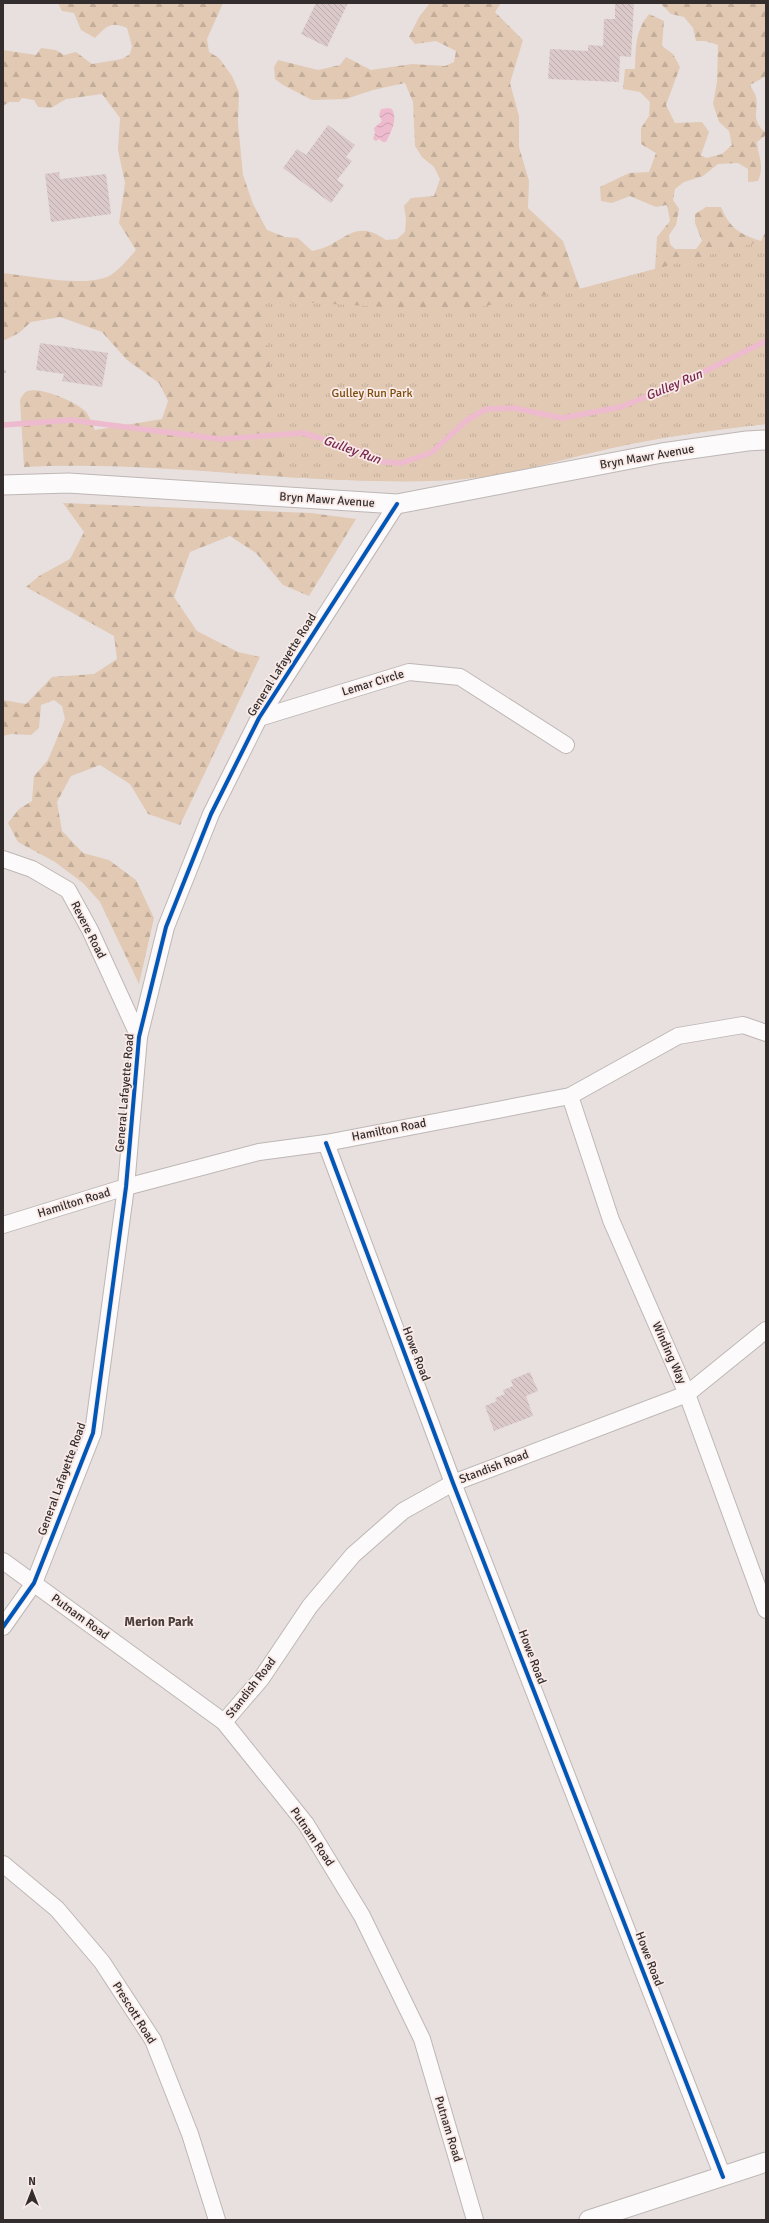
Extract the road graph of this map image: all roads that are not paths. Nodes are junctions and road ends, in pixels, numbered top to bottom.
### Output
1 (766, 440) edge
2 (3, 486) edge
3 (397, 504) junction
4 (259, 718) junction
5 (566, 745) dead end
6 (3, 859) edge
7 (766, 1033) edge
8 (139, 1037) junction
9 (570, 1096) junction
10 (326, 1142) junction
11 (126, 1187) junction
12 (3, 1225) edge
13 (766, 1330) edge
14 (687, 1394) junction
15 (453, 1483) junction
16 (3, 1561) edge
17 (34, 1583) junction
18 (766, 1610) edge
19 (3, 1627) edge
20 (224, 1722) junction
21 (3, 1864) edge
22 (766, 2162) edge
23 (723, 2177) junction
24 (217, 2220) edge
25 (475, 2220) edge
26 (589, 2220) edge

1 - 3 street, Bryn Mawr Avenue
2 - 3 street, Bryn Mawr Avenue
3 - 4 street, General Lafayette Road
4 - 5 street, Lemar Circle
4 - 8 street, General Lafayette Road
6 - 8 street, Revere Road
7 - 9 street, Hamilton Road
8 - 11 street, General Lafayette Road
9 - 10 street, Hamilton Road
9 - 14 street, Winding Way
10 - 11 street, Hamilton Road
10 - 15 street, Howe Road
11 - 12 street, Hamilton Road
11 - 17 street, General Lafayette Road
13 - 14 street, Standish Road
14 - 15 street, Standish Road
14 - 18 street, Winding Way
15 - 20 street, Standish Road
15 - 23 street, Howe Road
16 - 17 street, Putnam Road
17 - 19 street, General Lafayette Road
17 - 20 street, Putnam Road
20 - 25 street, Putnam Road
21 - 24 street, Prescott Road
22 - 23 street
23 - 26 street

